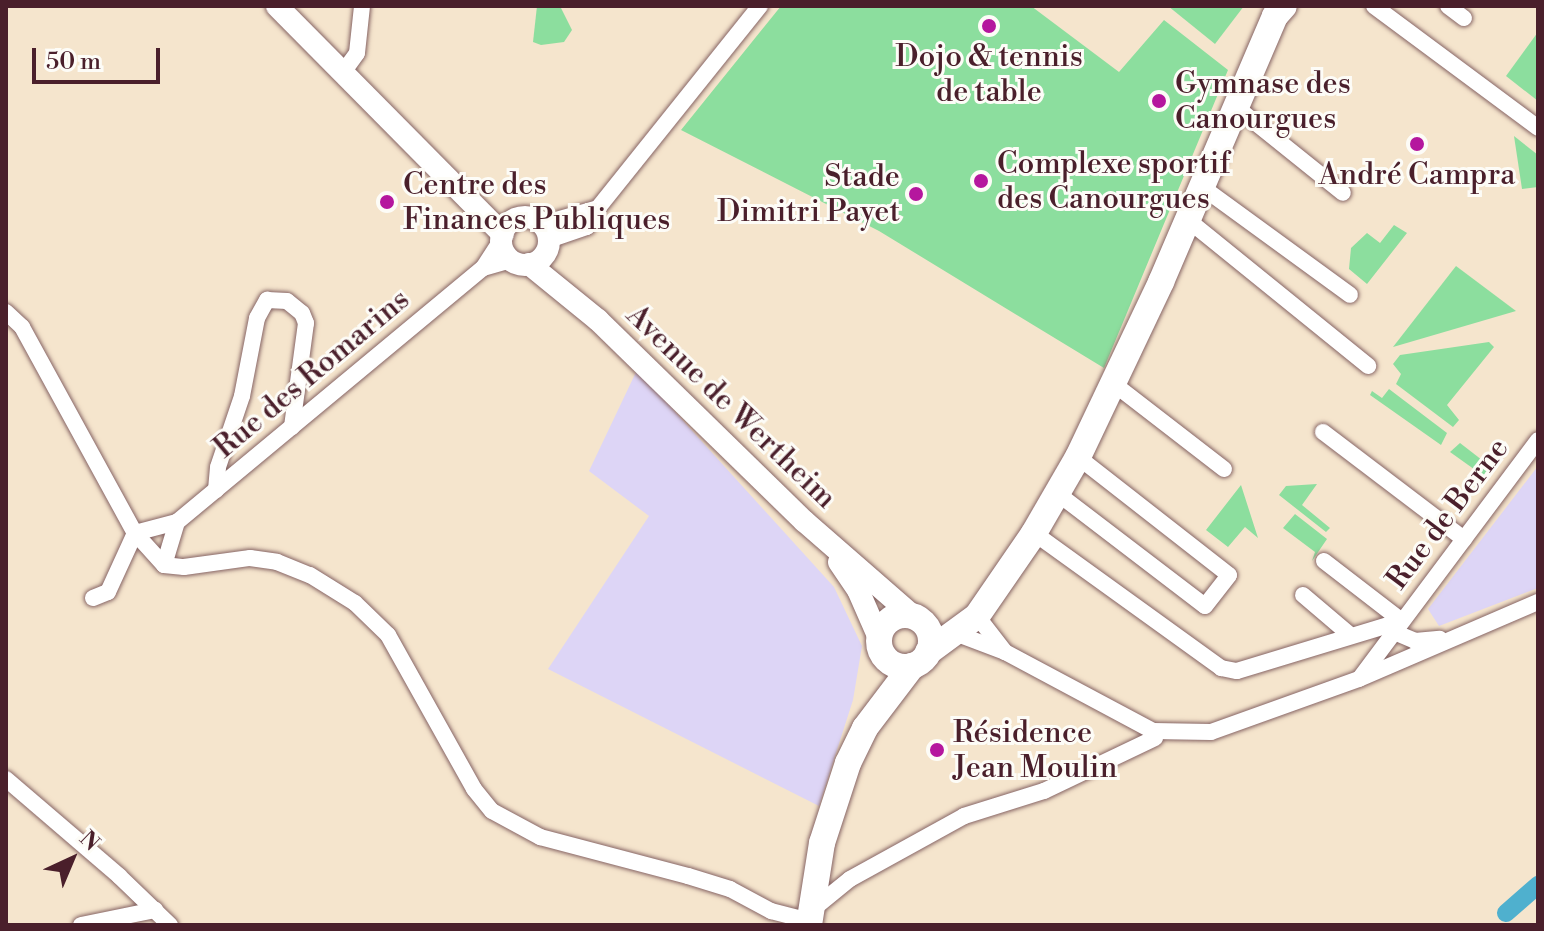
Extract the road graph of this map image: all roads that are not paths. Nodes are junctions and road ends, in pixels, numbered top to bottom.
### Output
1 (277, 6) edge
2 (362, 6) edge
3 (760, 6) edge
4 (1374, 6) edge
5 (1448, 6) edge
6 (1278, 9) edge
7 (1464, 18) dead end
8 (344, 71) junction
9 (1236, 107) junction
10 (1538, 128) edge
11 (1202, 187) junction
12 (1343, 193) dead end
13 (1188, 220) junction
14 (524, 242) junction
15 (1350, 295) dead end
16 (6, 312) edge
17 (1368, 366) dead end
18 (1114, 384) junction
19 (292, 427) junction
20 (1323, 432) dead end
21 (1538, 440) edge
22 (1078, 457) junction
23 (1224, 469) dead end
24 (216, 490) junction
25 (1057, 493) junction
26 (177, 522) junction
27 (135, 533) junction
28 (1034, 533) junction
29 (822, 538) junction
30 (1464, 539) junction
31 (1324, 561) dead end
32 (164, 565) junction
33 (1303, 595) dead end
34 (93, 598) dead end
35 (1538, 602) edge
36 (980, 610) junction
37 (916, 618) junction
38 (1398, 626) junction
39 (955, 633) junction
40 (1350, 635) junction
41 (1450, 639) junction
42 (880, 644) junction
43 (1005, 652) junction
44 (920, 659) junction
45 (1359, 679) junction
46 (865, 728) junction
47 (1155, 738) dead end
48 (6, 779) edge
49 (155, 910) junction
50 (814, 912) edge
51 (81, 925) edge
52 (170, 925) edge

1 - 8 street, Avenue de Wertheim
2 - 8 street
3 - 14 street
4 - 10 street
5 - 7 street
6 - 9 main road
8 - 14 street, Avenue de Wertheim
9 - 11 main road
9 - 12 street
11 - 13 main road
11 - 15 street
13 - 17 street
13 - 18 main road
14 - 19 street, Rue des Romarins
14 - 29 street, Avenue de Wertheim
16 - 27 street
18 - 22 main road
18 - 23 street
19 - 24 street, Rue des Romarins
19 - 24 street
20 - 30 street
21 - 30 street, Rue de Berne
22 - 25 main road
22 - 25 street
24 - 26 street, Rue des Romarins
25 - 28 main road
26 - 27 street
26 - 32 street
27 - 32 street
27 - 34 street
28 - 36 main road
28 - 40 street
29 - 37 street, Avenue de Wertheim
29 - 42 street, Avenue de Wertheim
30 - 38 street, Rue de Berne
31 - 38 street
32 - 50 street
33 - 40 street
35 - 41 street
36 - 37 main road
36 - 39 main road
36 - 43 street
37 - 42 main road
37 - 44 main road
38 - 40 street
38 - 41 street
38 - 45 street, Rue de Berne
39 - 43 street
39 - 44 main road
41 - 45 street
42 - 44 main road
42 - 46 main road
43 - 45 street
44 - 46 main road
46 - 50 main road
47 - 50 street
48 - 49 street
49 - 51 street
49 - 52 street

